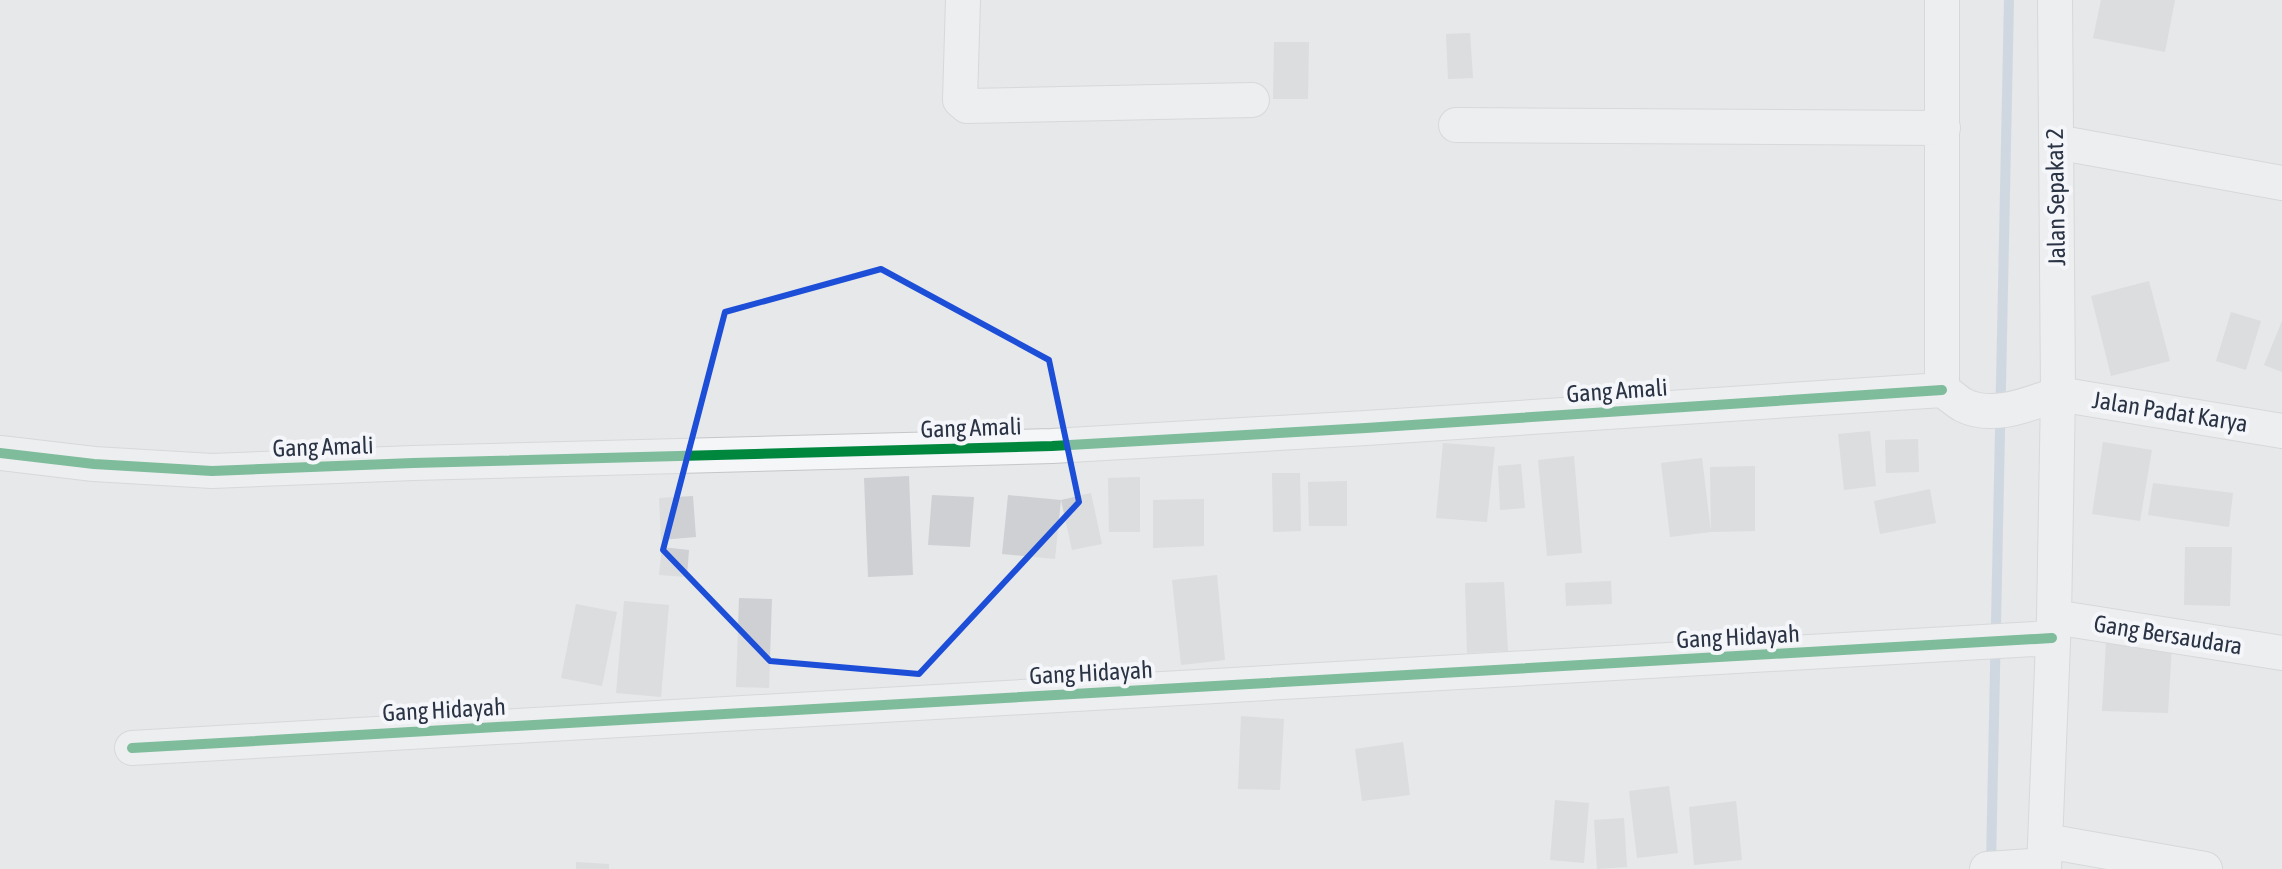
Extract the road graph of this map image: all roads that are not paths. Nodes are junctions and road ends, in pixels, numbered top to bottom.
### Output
1 (963, 0) edge
2 (1942, 0) edge
3 (2055, 0) edge
4 (1252, 100) dead end
5 (1456, 125) dead end
6 (1943, 128) junction
7 (2056, 142) junction
8 (2282, 183) edge
9 (1942, 390) junction
10 (2058, 394) junction
11 (2282, 431) edge
12 (0, 453) edge
13 (2053, 628) junction
14 (2282, 653) edge
15 (132, 748) dead end
16 (2045, 858) edge
17 (1987, 869) edge
18 (2205, 869) edge

1 - 4 street
2 - 6 street
3 - 7 street, Jalan Sepakat 2
5 - 6 street
6 - 9 street
7 - 8 street
7 - 10 street, Jalan Sepakat 2
9 - 10 street
9 - 12 street, Gang Amali
10 - 11 street, Jalan Padat Karya
10 - 13 street, Jalan Sepakat 2
13 - 14 street, Gang Bersaudara
13 - 15 street, Gang Hidayah
13 - 16 street, Jalan Sepakat 2
16 - 17 street
16 - 18 street

